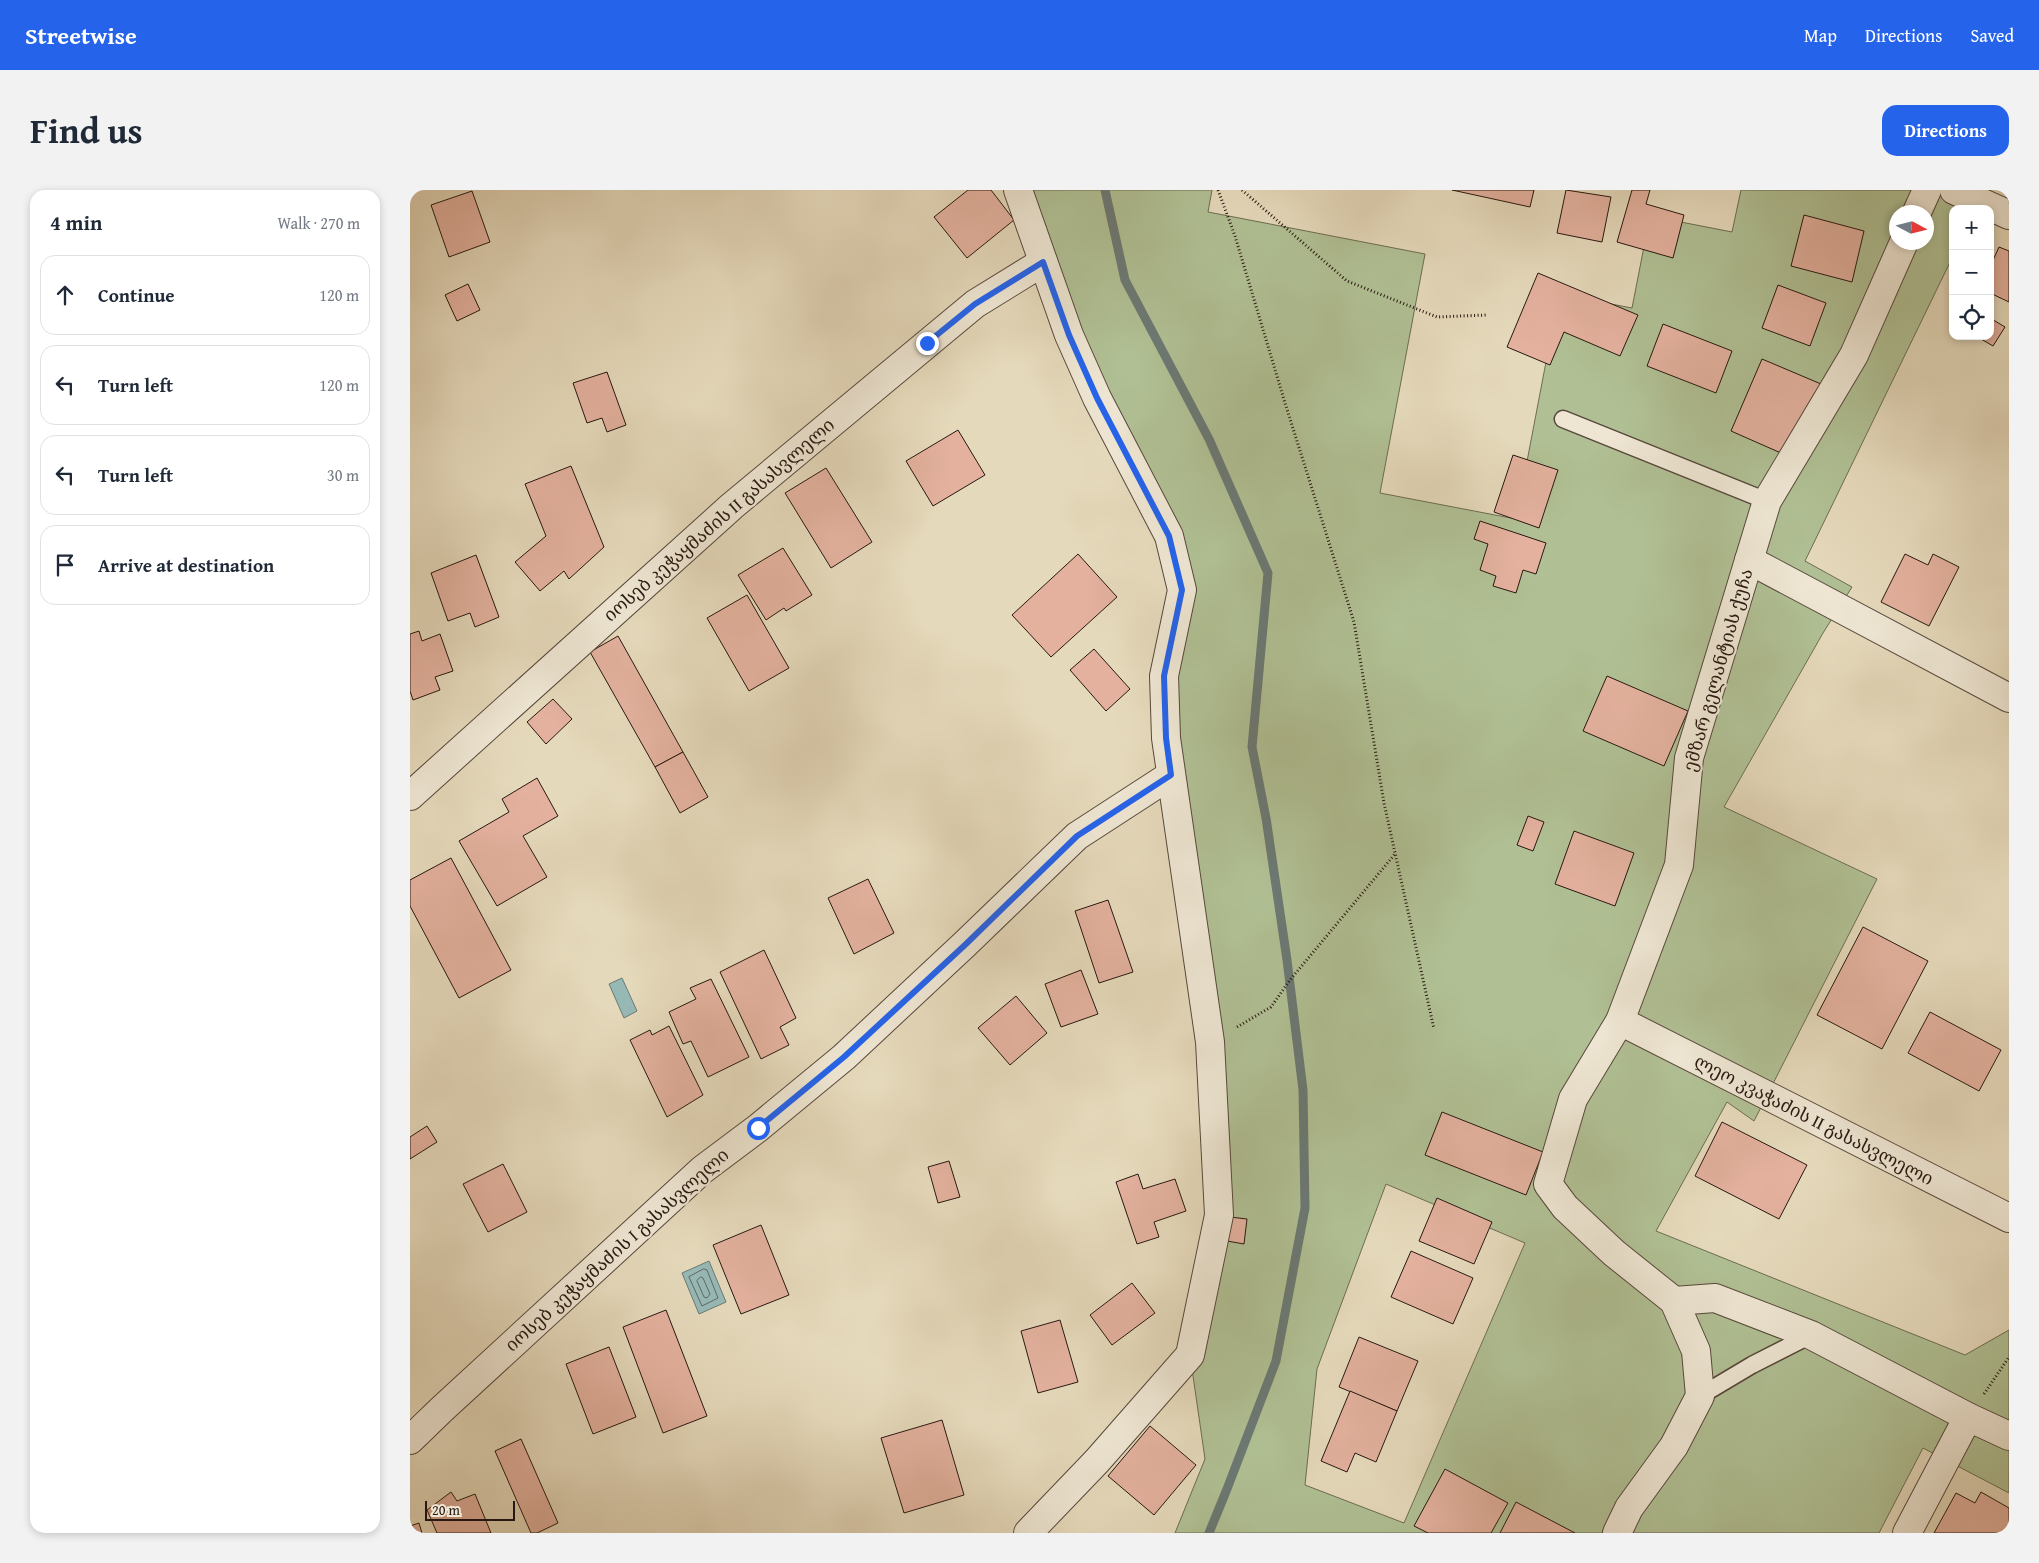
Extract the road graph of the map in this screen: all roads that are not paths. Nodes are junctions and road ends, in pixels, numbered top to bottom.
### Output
1 (1018, 190) edge
2 (1927, 190) edge
3 (1954, 190) edge
4 (1920, 205) edge
5 (2009, 216) edge
6 (1900, 250) edge
7 (1043, 262) junction
8 (1563, 418) dead end
9 (1767, 501) junction
10 (1749, 560) junction
11 (2009, 698) edge
12 (1171, 775) junction
13 (410, 796) edge
14 (1620, 1021) junction
15 (2009, 1218) edge
16 (1674, 1301) junction
17 (1811, 1335) junction
18 (1700, 1396) junction
19 (1968, 1417) junction
20 (2009, 1436) edge
21 (410, 1440) edge
22 (1028, 1533) edge
23 (1617, 1533) edge
24 (1908, 1533) edge

1 - 7 street
2 - 4 street
3 - 5 street
6 - 9 street, ემზარ გელანტიას ქუჩა
7 - 12 street
7 - 13 street, იოსებ კეჭაყმაძის II გასასვლელი
8 - 9 lane
9 - 10 street, ემზარ გელანტიას ქუჩა
10 - 11 street
10 - 14 street, ემზარ გელანტიას ქუჩა
12 - 21 street, იოსებ კეჭაყმაძის I გასასვლელი
12 - 22 street
14 - 15 street, ლეო კვაჭაძის II გასასვლელი
14 - 16 street, ემზარ გელანტიას ქუჩა
16 - 17 street
16 - 18 street, ემზარ გელანტიას ქუჩა
17 - 18 lane
17 - 19 street
18 - 23 street
19 - 20 street
19 - 24 street

